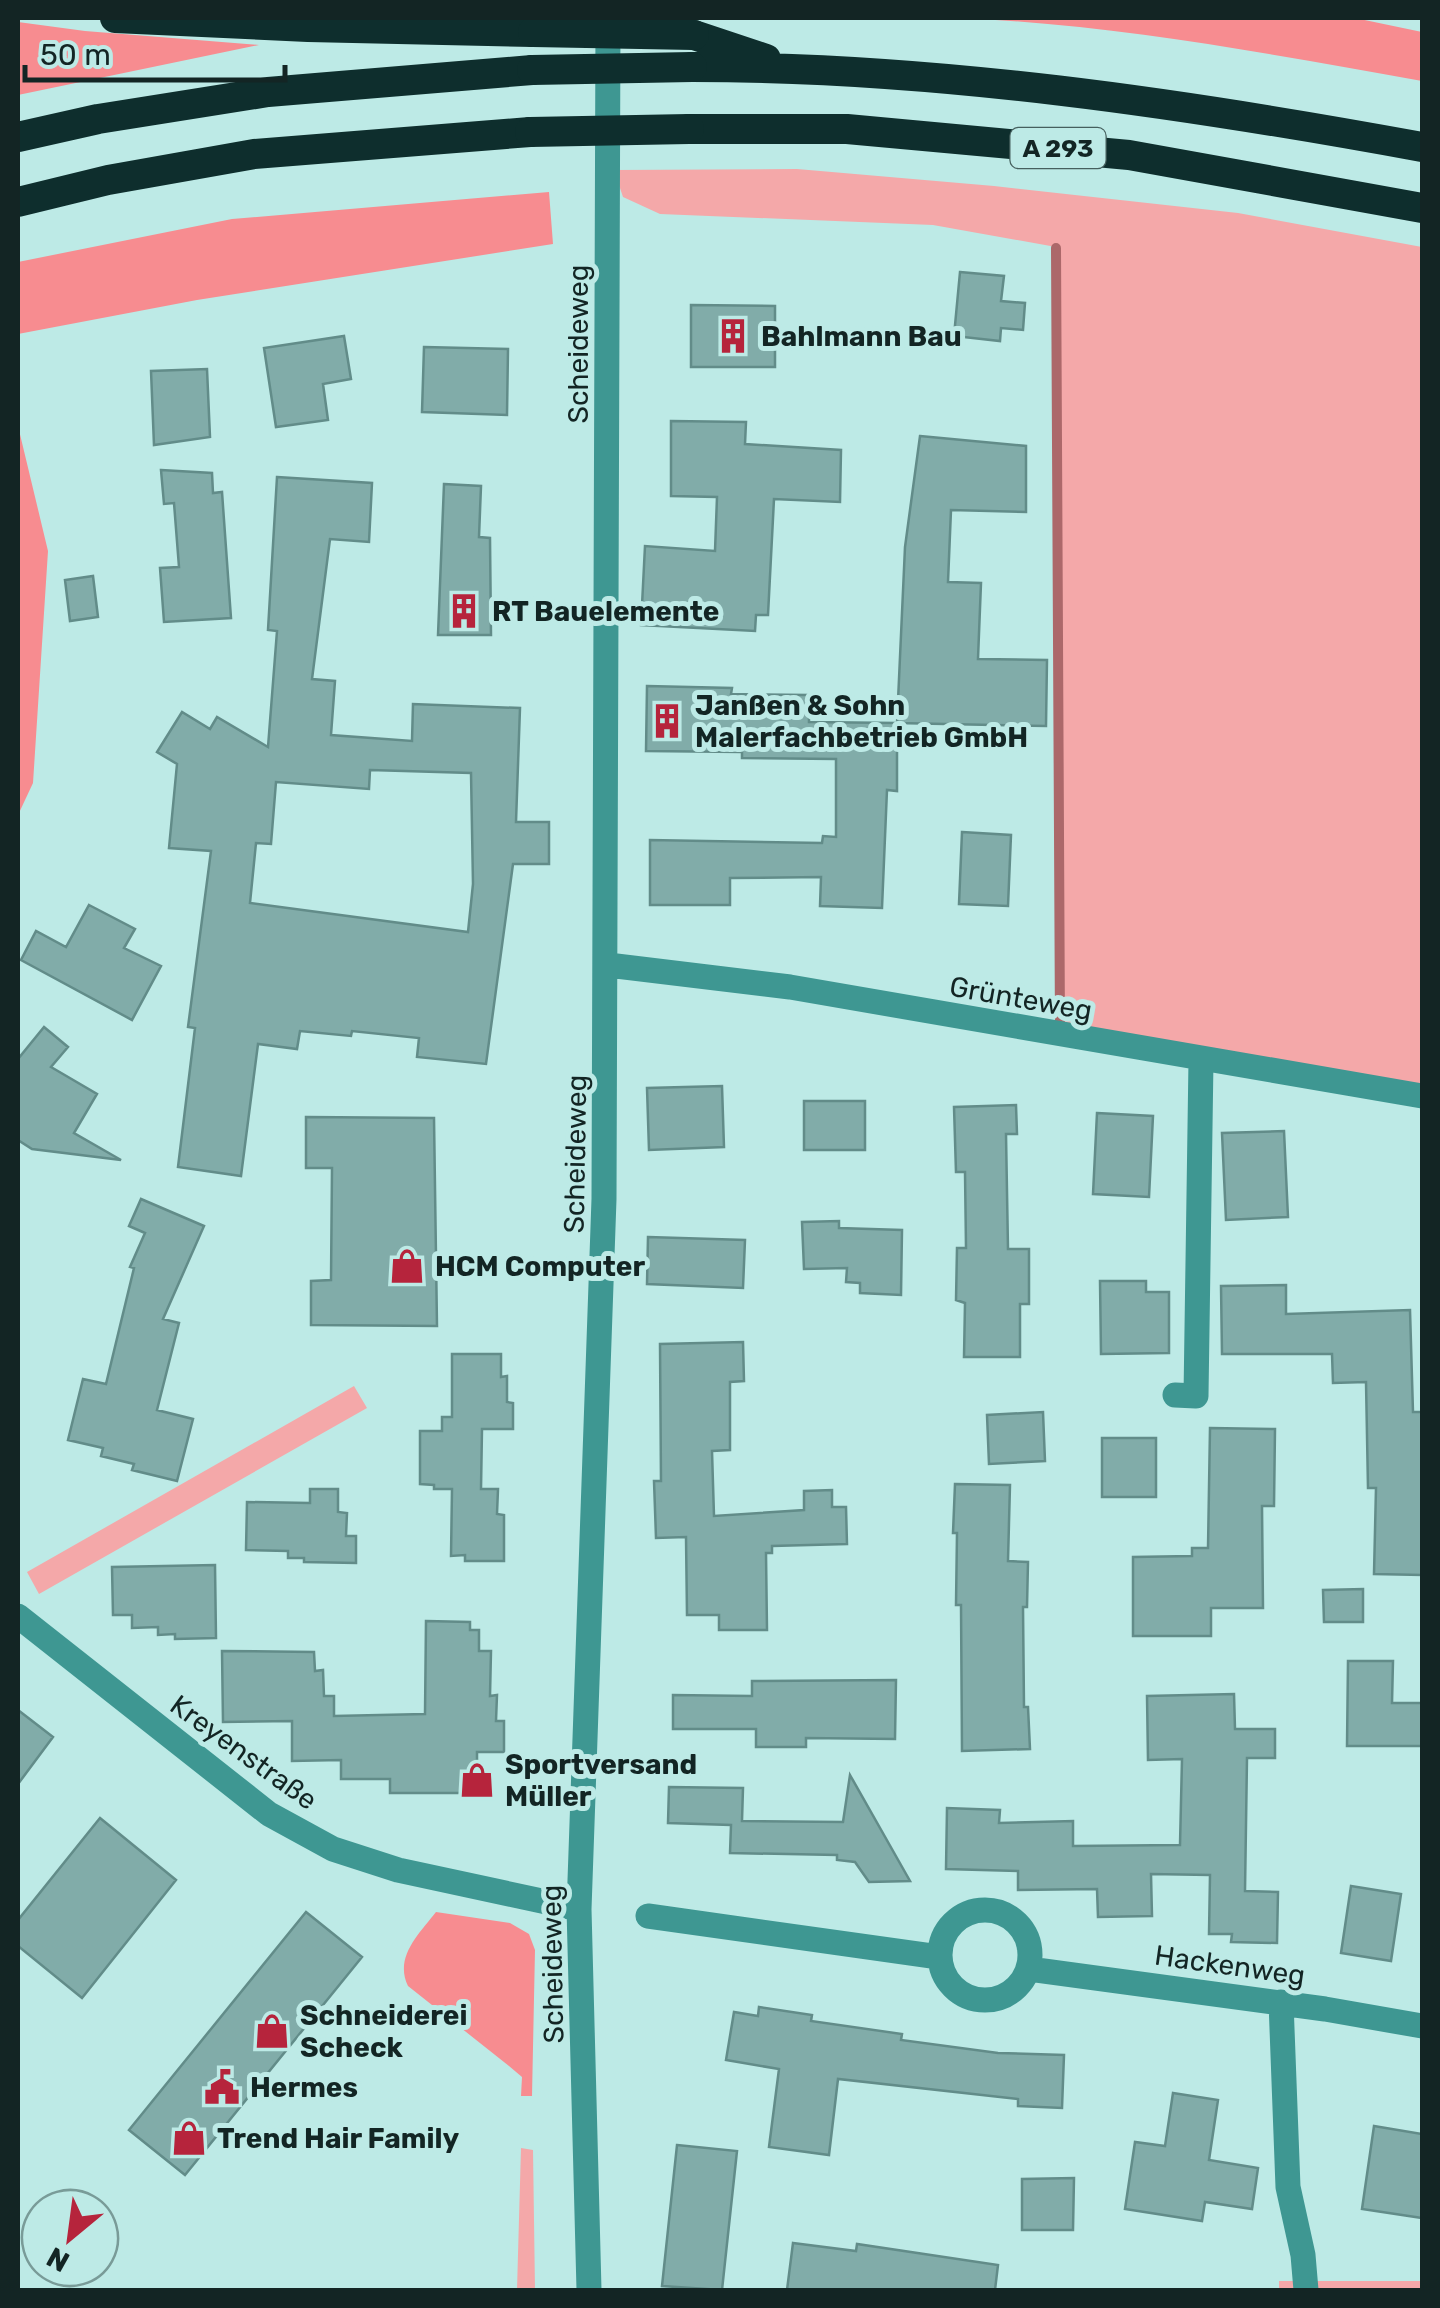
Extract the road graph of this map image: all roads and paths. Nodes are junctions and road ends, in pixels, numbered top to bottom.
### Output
1 (115, 18) edge
2 (608, 18) edge
3 (793, 67) junction
4 (18, 137) edge
5 (1422, 147) edge
6 (18, 202) edge
7 (1422, 208) edge
8 (608, 965) junction
9 (1201, 1060) junction
10 (1422, 1096) edge
11 (1197, 1396) dead end
12 (18, 1616) edge
13 (579, 1909) junction
14 (648, 1916) dead end
15 (940, 1956) junction
16 (1029, 1969) junction
17 (1281, 2002) junction
18 (1422, 2026) edge
19 (588, 2290) edge
20 (1306, 2290) edge

1 - 3 highway, bridge
2 - 8 street, Scheideweg
3 - 4 highway, A 293, bridge
3 - 5 highway, A 293
6 - 7 highway, A 293, bridge
8 - 9 street, Grünteweg
8 - 13 street, Scheideweg
9 - 10 street, Grünteweg
9 - 11 street
12 - 13 street, Kreyenstraße
13 - 19 street, Scheideweg
14 - 15 street
15 - 16 street
15 - 16 street
16 - 17 street, Hackenweg
17 - 18 street, Hackenweg
17 - 20 street

